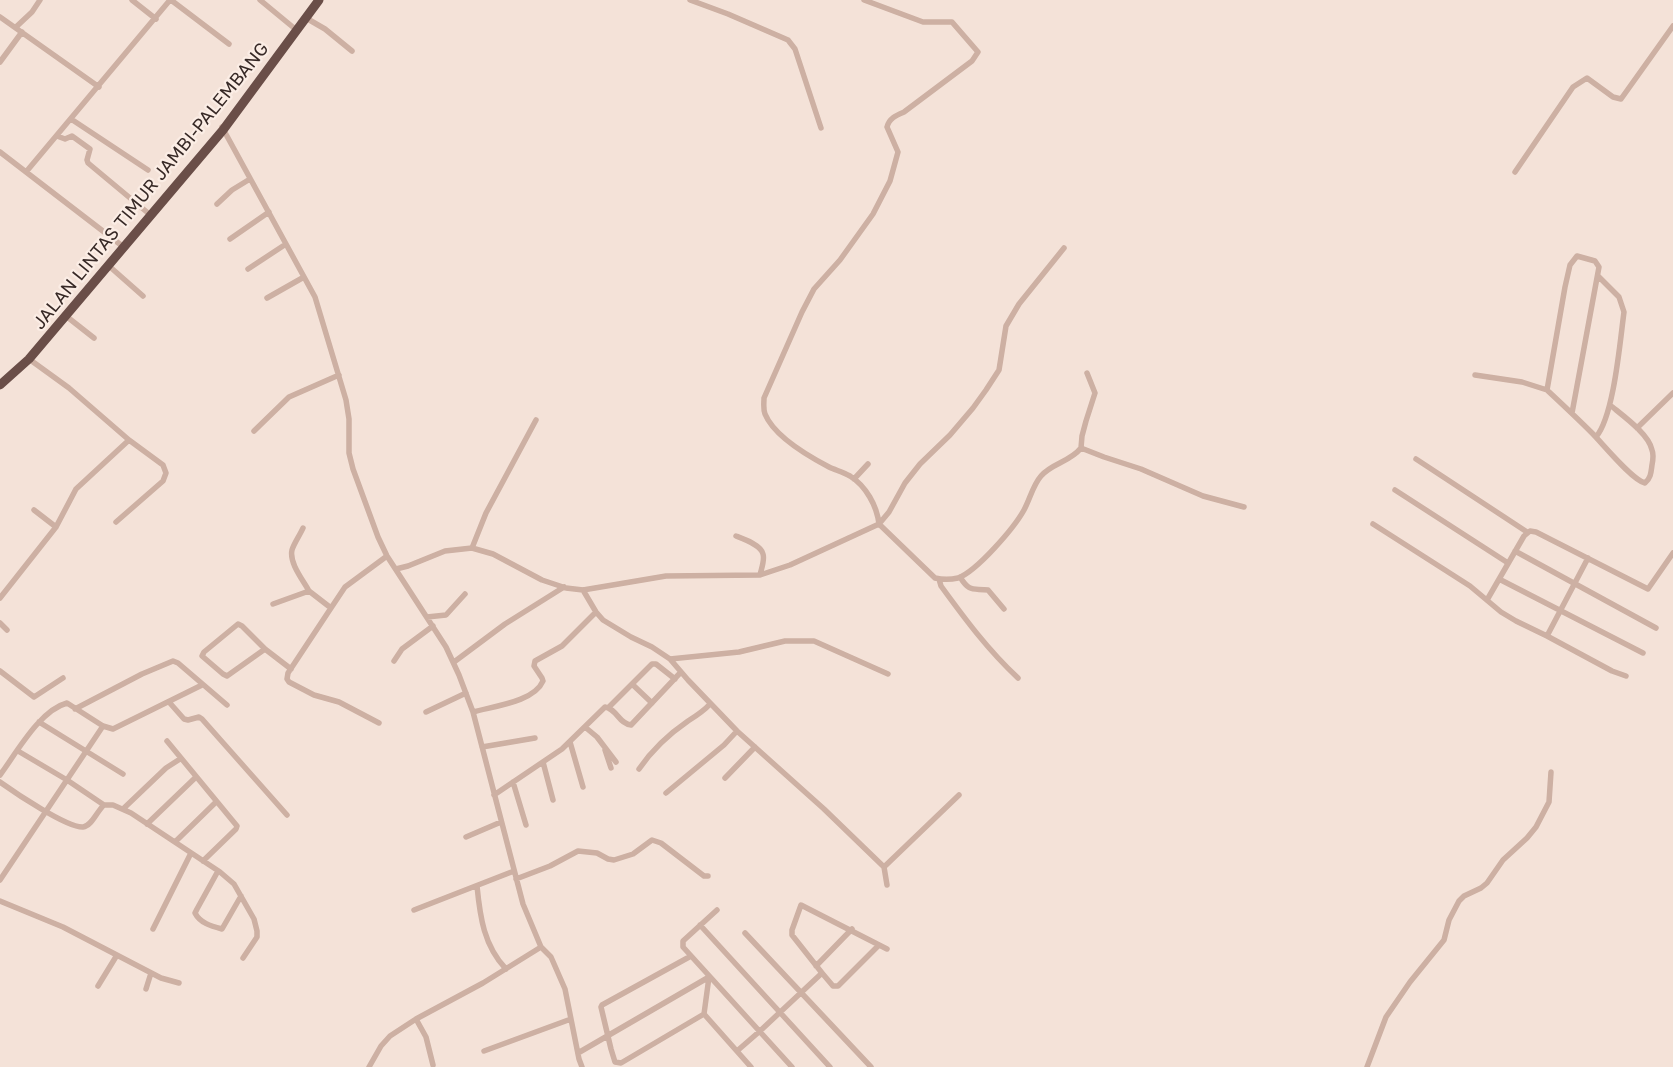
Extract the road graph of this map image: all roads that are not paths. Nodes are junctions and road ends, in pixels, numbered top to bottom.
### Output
1 (40, 0) edge
2 (132, 0) edge
3 (171, 0) edge
4 (260, 0) edge
5 (314, 0) edge
6 (319, 0) edge
7 (690, 0) edge
8 (864, 0) edge
9 (0, 17) edge
10 (306, 18) junction
11 (156, 19) junction
12 (1673, 26) edge
13 (16, 27) junction
14 (294, 28) junction
15 (22, 32) junction
16 (229, 44) dead end
17 (352, 51) dead end
18 (0, 62) edge
19 (99, 87) junction
20 (71, 119) junction
21 (222, 127) junction
22 (822, 128) dead end
23 (56, 136) junction
24 (0, 152) edge
25 (148, 170) dead end
26 (26, 172) junction
27 (1515, 172) dead end
28 (250, 179) junction
29 (217, 204) dead end
30 (269, 212) junction
31 (148, 213) junction
32 (230, 238) dead end
33 (286, 244) junction
34 (121, 245) junction
35 (1064, 248) dead end
36 (109, 266) junction
37 (248, 270) dead end
38 (1598, 276) junction
39 (304, 277) junction
40 (143, 296) dead end
41 (267, 298) dead end
42 (66, 316) junction
43 (94, 338) dead end
44 (29, 359) junction
45 (1087, 373) dead end
46 (339, 375) junction
47 (1475, 375) dead end
48 (0, 378) edge
49 (0, 385) edge
50 (1547, 390) junction
51 (1673, 393) edge
52 (1610, 405) junction
53 (1572, 412) junction
54 (536, 420) dead end
55 (1637, 428) junction
56 (254, 431) dead end
57 (1596, 437) junction
58 (129, 440) junction
59 (1081, 448) junction
60 (1416, 459) dead end
61 (868, 464) dead end
62 (854, 479) junction
63 (1395, 490) dead end
64 (1244, 507) dead end
65 (34, 510) dead end
66 (116, 522) dead end
67 (879, 524) junction
68 (1372, 524) dead end
69 (56, 527) junction
70 (303, 528) dead end
71 (1527, 532) junction
72 (736, 536) dead end
73 (472, 548) junction
74 (1515, 551) junction
75 (1673, 553) edge
76 (387, 556) junction
77 (1588, 558) junction
78 (1508, 563) junction
79 (396, 570) junction
80 (760, 575) junction
81 (960, 577) junction
82 (1499, 578) junction
83 (939, 579) junction
84 (1574, 584) junction
85 (564, 587) junction
86 (583, 590) junction
87 (309, 591) junction
88 (465, 594) dead end
89 (0, 598) edge
90 (1487, 600) junction
91 (273, 604) dead end
92 (331, 608) junction
93 (1004, 609) dead end
94 (1560, 609) junction
95 (596, 612) junction
96 (427, 617) junction
97 (0, 623) edge
98 (433, 626) junction
99 (1656, 628) dead end
100 (7, 630) dead end
101 (1547, 636) junction
102 (265, 649) junction
103 (1644, 653) dead end
104 (670, 659) junction
105 (394, 661) dead end
106 (454, 662) junction
107 (291, 669) junction
108 (0, 671) edge
109 (681, 672) junction
110 (888, 674) dead end
111 (1626, 676) dead end
112 (63, 678) dead end
113 (1018, 678) dead end
114 (675, 679) junction
115 (632, 684) junction
116 (202, 685) junction
117 (466, 693) junction
118 (169, 702) junction
119 (652, 703) junction
120 (710, 704) junction
121 (227, 705) dead end
122 (609, 707) junction
123 (75, 709) junction
124 (426, 712) dead end
125 (473, 712) junction
126 (39, 722) junction
127 (379, 723) dead end
128 (103, 726) junction
129 (585, 727) junction
130 (737, 731) junction
131 (535, 738) dead end
132 (167, 741) dead end
133 (570, 742) junction
134 (604, 746) junction
135 (482, 747) junction
136 (755, 747) junction
137 (18, 751) junction
138 (86, 752) junction
139 (180, 758) junction
140 (543, 762) junction
141 (616, 762) dead end
142 (611, 768) dead end
143 (639, 769) dead end
144 (1551, 772) dead end
145 (123, 774) dead end
146 (0, 775) edge
147 (196, 777) junction
148 (725, 778) dead end
149 (67, 780) junction
150 (0, 782) edge
151 (513, 782) junction
152 (582, 786) dead end
153 (666, 793) dead end
154 (494, 795) junction
155 (959, 795) dead end
156 (553, 800) dead end
157 (216, 802) junction
158 (104, 805) junction
159 (122, 809) junction
160 (46, 811) junction
161 (287, 815) dead end
162 (501, 822) junction
163 (147, 824) junction
164 (526, 825) dead end
165 (466, 837) dead end
166 (175, 842) junction
167 (191, 854) junction
168 (203, 861) junction
169 (884, 867) junction
170 (218, 871) junction
171 (514, 871) junction
172 (708, 876) dead end
173 (516, 879) junction
174 (0, 880) edge
175 (886, 885) dead end
176 (477, 886) junction
177 (241, 896) junction
178 (0, 901) edge
179 (414, 910) dead end
180 (717, 910) dead end
181 (700, 925) junction
182 (153, 929) dead end
183 (852, 930) junction
184 (745, 933) dead end
185 (879, 946) junction
186 (541, 947) junction
187 (887, 949) dead end
188 (117, 955) junction
189 (691, 956) junction
190 (243, 958) dead end
191 (816, 966) junction
192 (506, 969) junction
193 (151, 973) junction
194 (822, 973) junction
195 (709, 977) junction
196 (179, 983) dead end
197 (98, 986) dead end
198 (146, 989) dead end
199 (800, 992) junction
200 (780, 1011) junction
201 (704, 1014) junction
202 (416, 1019) junction
203 (570, 1019) junction
204 (760, 1031) junction
205 (608, 1034) junction
206 (484, 1051) dead end
207 (737, 1051) junction
208 (578, 1052) junction
209 (433, 1065) dead end
210 (581, 1065) edge
211 (369, 1067) edge
212 (573, 1067) edge
213 (751, 1067) edge
214 (792, 1067) edge
215 (830, 1067) edge
216 (870, 1067) edge
217 (1367, 1067) edge

1 - 13 street
2 - 11 street
3 - 11 street
3 - 16 street
4 - 14 street
5 - 14 highway, JALAN LINTAS TIMUR JAMBI-PALEMBANG
6 - 10 highway, JALAN LINTAS TIMUR JAMBI-PALEMBANG
7 - 22 street
8 - 62 street
9 - 13 street
10 - 17 street
10 - 21 highway, JALAN LINTAS TIMUR JAMBI-PALEMBANG
11 - 19 street
12 - 27 street
13 - 15 street
14 - 21 highway, JALAN LINTAS TIMUR JAMBI-PALEMBANG
15 - 18 street
15 - 19 street
19 - 20 street
20 - 23 street
20 - 25 street
21 - 28 street
21 - 31 highway, JALAN LINTAS TIMUR JAMBI-PALEMBANG
21 - 36 highway, JALAN LINTAS TIMUR JAMBI-PALEMBANG
23 - 26 street
23 - 31 street
24 - 26 street
26 - 34 street
28 - 29 street
28 - 30 street
30 - 32 street
30 - 33 street
31 - 34 highway, JALAN LINTAS TIMUR JAMBI-PALEMBANG
33 - 37 street
33 - 39 street
34 - 48 highway, JALAN LINTAS TIMUR JAMBI-PALEMBANG
35 - 67 street
36 - 40 street
36 - 42 highway, JALAN LINTAS TIMUR JAMBI-PALEMBANG
38 - 50 street
38 - 52 street
38 - 53 street
39 - 41 street
39 - 46 street
42 - 43 street
42 - 44 highway, JALAN LINTAS TIMUR JAMBI-PALEMBANG
44 - 49 highway, JALAN LINTAS TIMUR JAMBI-PALEMBANG
44 - 58 street
45 - 59 street
46 - 56 street
46 - 76 street
47 - 50 street
50 - 53 street
51 - 55 street
52 - 55 street
52 - 57 street
53 - 57 street
54 - 73 street
55 - 57 street
58 - 66 street
58 - 69 street
59 - 64 street
59 - 81 street
60 - 71 street
61 - 62 street
62 - 67 street
63 - 78 street
65 - 69 street
67 - 80 street
67 - 83 street
68 - 90 street
69 - 89 street
70 - 87 street
71 - 74 street
71 - 77 street
72 - 80 street
73 - 79 street
73 - 85 street
74 - 78 street
74 - 84 street
75 - 77 street
76 - 79 street
76 - 92 street
77 - 84 street
78 - 82 street
79 - 96 street
80 - 86 street
81 - 83 street
81 - 93 street
82 - 90 street
82 - 94 street
83 - 113 street
84 - 94 street
84 - 99 street
85 - 86 street
85 - 106 street
86 - 95 street
87 - 91 street
87 - 92 street
88 - 96 street
90 - 101 street
92 - 107 street
94 - 101 street
94 - 103 street
95 - 104 street
95 - 125 street
96 - 98 street
97 - 100 street
98 - 105 street
98 - 106 street
101 - 111 street
102 - 102 street
102 - 107 street
104 - 109 street
104 - 110 street
106 - 117 street
107 - 127 street
108 - 112 street
109 - 114 street
109 - 120 street
114 - 115 street
114 - 119 street
115 - 119 street
115 - 122 street
116 - 118 street
116 - 121 street
116 - 123 street
117 - 124 street
117 - 125 street
118 - 128 street
118 - 161 street
119 - 122 street
120 - 130 street
120 - 143 street
122 - 129 street
123 - 126 street
123 - 128 street
125 - 135 street
126 - 137 street
126 - 138 street
128 - 138 street
129 - 133 street
129 - 134 street
130 - 136 street
130 - 153 street
131 - 135 street
132 - 139 street
133 - 140 street
133 - 152 street
134 - 141 street
134 - 142 street
135 - 154 street
136 - 148 street
136 - 169 street
137 - 146 street
137 - 149 street
138 - 145 street
138 - 149 street
139 - 147 street
139 - 159 street
140 - 151 street
140 - 156 street
144 - 217 street
147 - 157 street
147 - 163 street
149 - 158 street
149 - 160 street
150 - 160 street
151 - 154 street
151 - 164 street
154 - 162 street
155 - 169 street
157 - 166 street
157 - 168 street
158 - 159 street
158 - 160 street
159 - 163 street
160 - 174 street
162 - 165 street
162 - 171 street
163 - 166 street
166 - 167 street
167 - 168 street
167 - 182 street
168 - 170 street
169 - 175 street
170 - 177 street
170 - 177 street
171 - 173 street
171 - 176 street
172 - 173 street
173 - 186 street
176 - 179 street
176 - 192 street
177 - 190 street
178 - 188 street
180 - 181 street
181 - 189 street
181 - 200 street
183 - 185 street
183 - 191 street
183 - 191 street
184 - 199 street
185 - 187 street
185 - 194 street
186 - 192 street
186 - 203 street
188 - 193 street
188 - 197 street
189 - 195 street
189 - 205 street
191 - 194 street
192 - 202 street
193 - 196 street
193 - 198 street
194 - 199 street
195 - 201 street
195 - 204 street
195 - 205 street
199 - 200 street
199 - 216 street
200 - 204 street
200 - 215 street
201 - 205 street
201 - 207 street
202 - 209 street
202 - 211 street
203 - 206 street
203 - 208 street
204 - 207 street
204 - 214 street
205 - 208 street
207 - 213 street
208 - 210 street
210 - 212 street

